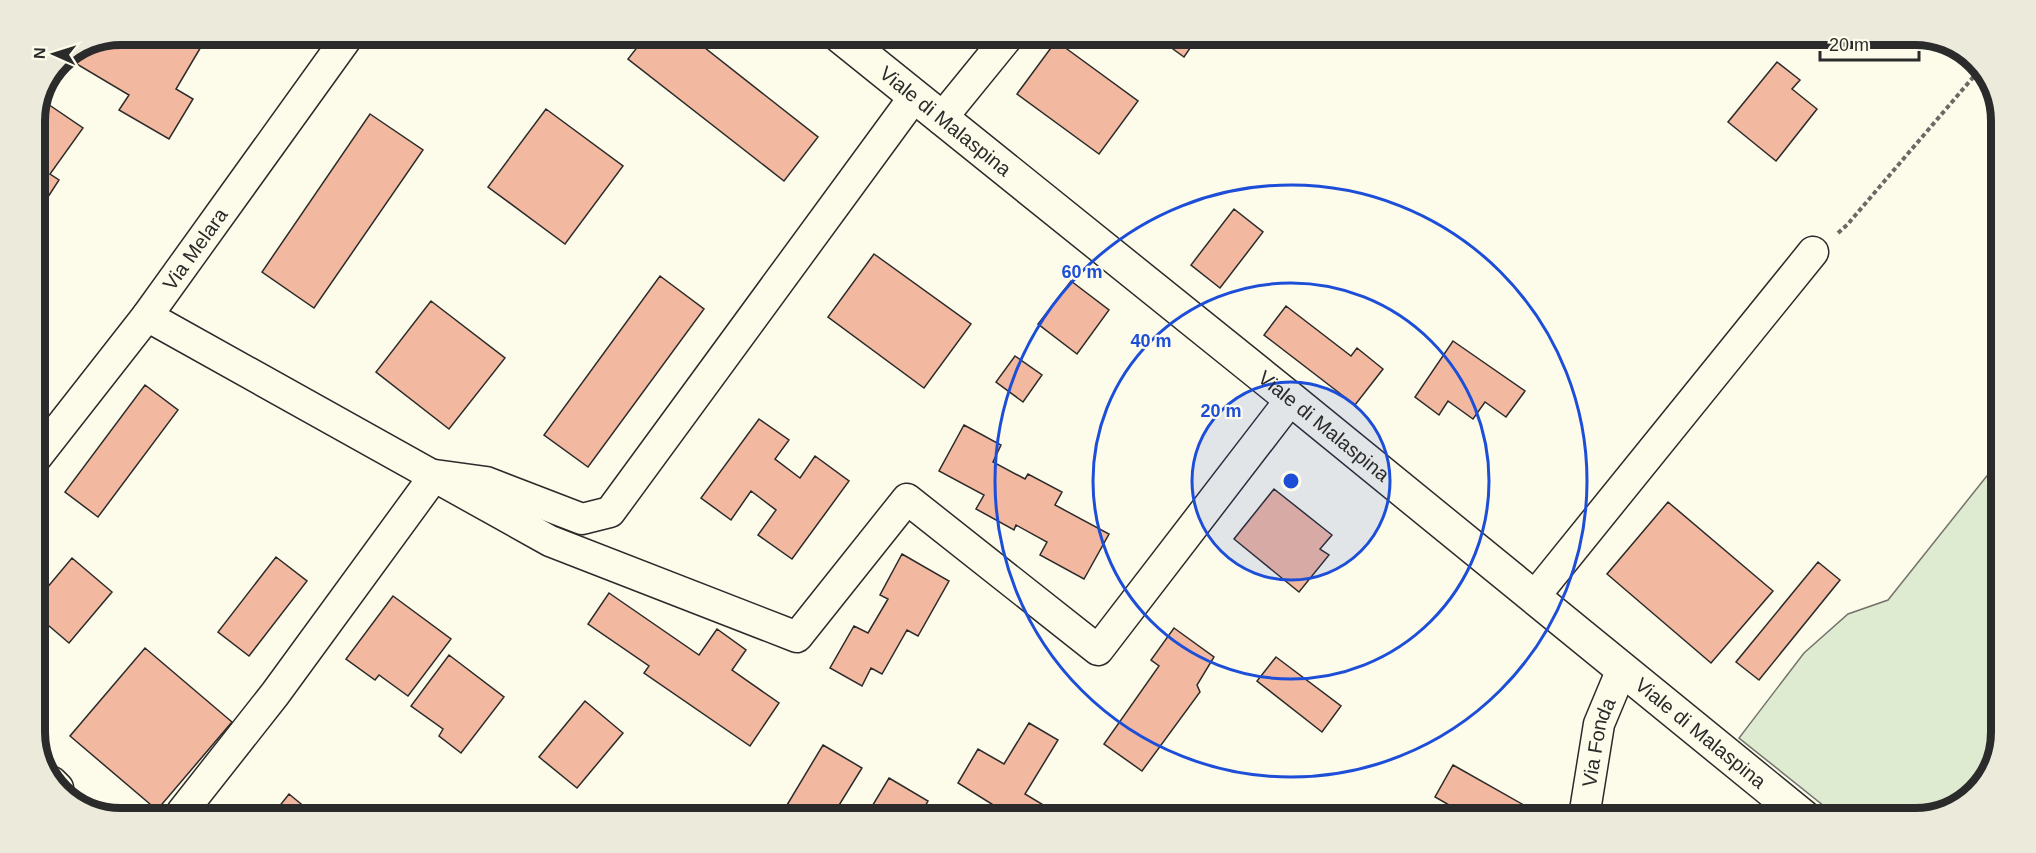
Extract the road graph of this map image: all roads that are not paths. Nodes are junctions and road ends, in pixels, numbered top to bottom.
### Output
1 (342, 45) edge
2 (851, 45) edge
3 (1001, 45) edge
4 (914, 97) junction
5 (941, 118) junction
6 (1813, 252) road end
7 (147, 316) junction
8 (1292, 399) junction
9 (45, 446) edge
10 (435, 475) junction
11 (1534, 597) junction
12 (1622, 669) junction
13 (185, 808) edge
14 (1585, 808) edge
15 (1793, 808) edge

1 - 7 street, Via Melara
2 - 4 main road, Viale di Malaspina
3 - 5 street
4 - 5 main road, Viale di Malaspina
4 - 10 street
5 - 8 main road, Viale di Malaspina
6 - 11 street
7 - 9 street, Via Melara
7 - 10 street
8 - 10 street
8 - 11 main road, Viale di Malaspina
10 - 13 street
11 - 12 main road, Viale di Malaspina
12 - 14 street, Via Fonda
12 - 15 main road, Viale di Malaspina

